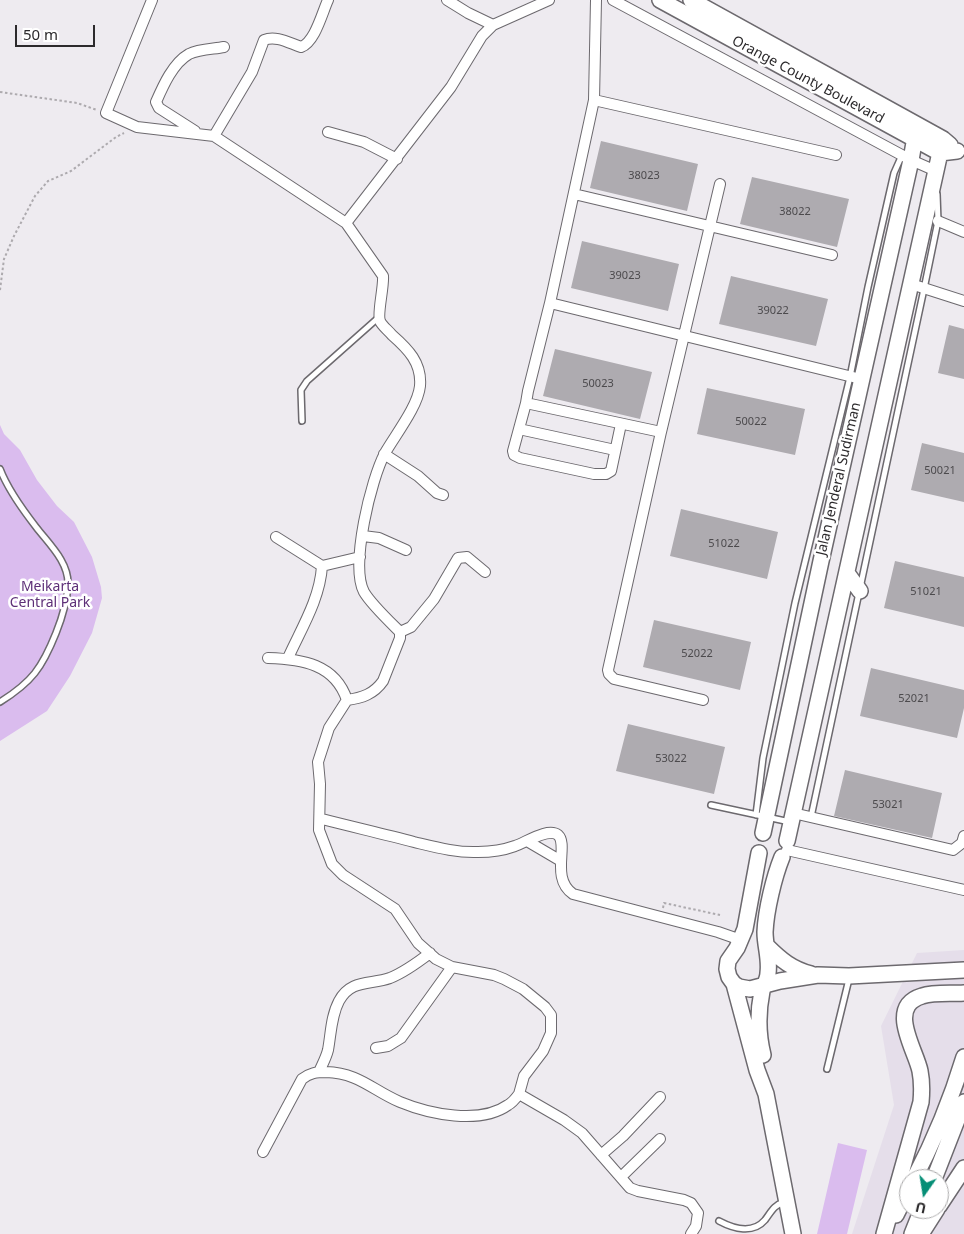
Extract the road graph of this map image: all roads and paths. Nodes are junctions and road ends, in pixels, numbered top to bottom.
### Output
1 (152, 0) edge
2 (328, 0) edge
3 (447, 0) edge
4 (548, 0) edge
5 (596, 0) edge
6 (613, 0) edge
7 (660, 0) edge
8 (691, 0) edge
9 (493, 25) junction
10 (224, 47) dead end
11 (0, 92) edge
12 (594, 100) junction
13 (106, 113) junction
14 (137, 127) junction
15 (328, 132) dead end
16 (916, 132) junction
17 (198, 133) junction
18 (214, 136) junction
19 (942, 146) junction
20 (961, 153) edge
21 (836, 155) dead end
22 (906, 158) junction
23 (397, 159) junction
24 (936, 171) junction
25 (720, 184) dead end
26 (574, 194) junction
27 (938, 222) junction
28 (346, 223) junction
29 (710, 226) junction
30 (964, 232) edge
31 (920, 245) junction
32 (832, 255) dead end
33 (930, 263) junction
34 (918, 286) junction
35 (0, 290) edge
36 (964, 302) edge
37 (550, 303) junction
38 (379, 317) junction
39 (684, 336) junction
40 (856, 378) junction
41 (526, 403) junction
42 (302, 421) dead end
43 (621, 424) junction
44 (519, 429) junction
45 (661, 432) junction
46 (616, 450) junction
47 (384, 454) junction
48 (0, 469) edge
49 (443, 495) dead end
50 (362, 536) junction
51 (276, 537) dead end
52 (406, 550) dead end
53 (360, 557) junction
54 (322, 566) junction
55 (486, 572) dead end
56 (847, 573) junction
57 (860, 591) junction
58 (400, 632) junction
59 (268, 658) dead end
60 (288, 658) junction
61 (347, 700) junction
62 (703, 700) dead end
63 (0, 702) edge
64 (711, 805) dead end
65 (760, 816) junction
66 (811, 817) junction
67 (792, 818) junction
68 (322, 819) dead end
69 (762, 833) junction
70 (964, 836) edge
71 (527, 841) junction
72 (785, 849) junction
73 (759, 853) junction
74 (561, 861) junction
75 (964, 890) edge
76 (720, 915) dead end
77 (659, 917) junction
78 (741, 940) junction
79 (767, 943) junction
80 (430, 953) junction
81 (452, 967) junction
82 (964, 970) edge
83 (818, 975) junction
84 (849, 976) junction
85 (734, 984) junction
86 (764, 984) junction
87 (964, 993) edge
88 (376, 1048) dead end
89 (964, 1057) edge
90 (828, 1068) dead end
91 (319, 1072) junction
92 (519, 1094) junction
93 (766, 1094) junction
94 (660, 1097) dead end
95 (964, 1102) edge
96 (660, 1139) dead end
97 (263, 1152) dead end
98 (601, 1155) junction
99 (964, 1168) edge
100 (919, 1169) edge
101 (938, 1169) edge
102 (621, 1177) junction
103 (949, 1191) edge
104 (787, 1201) junction
105 (899, 1208) edge
106 (918, 1219) edge
107 (930, 1219) edge
108 (719, 1222) dead end
109 (691, 1234) edge
110 (793, 1234) edge
111 (885, 1234) edge
112 (912, 1234) edge
113 (920, 1234) edge

1 - 13 street
2 - 18 street
3 - 9 street
4 - 9 street
5 - 12 street
6 - 22 street
7 - 16 street, Orange County Boulevard
8 - 16 street, Orange County Boulevard
9 - 23 street
10 - 17 street
11 - 13 path
12 - 21 street
12 - 26 street
13 - 14 street
14 - 17 street
14 - 35 path
15 - 23 street
16 - 19 street, Orange County Boulevard
16 - 22 street, Jalan Jenderal Sudirman
17 - 18 street
18 - 28 street
19 - 20 street, Orange County Boulevard
19 - 24 street, Jalan Jenderal Sudirman
22 - 24 street
22 - 40 street, Jalan Jenderal Sudirman
23 - 28 street
24 - 27 lane
24 - 31 street, Jalan Jenderal Sudirman
25 - 29 street
26 - 29 street
26 - 37 street
27 - 30 street
27 - 33 lane
28 - 38 street
29 - 32 street
29 - 39 street
31 - 33 street
31 - 34 street, Jalan Jenderal Sudirman
33 - 34 lane
34 - 36 street
34 - 56 street, Jalan Jenderal Sudirman
34 - 57 lane
37 - 39 street
37 - 41 street
38 - 42 lane
38 - 47 street
39 - 40 street
39 - 45 street
40 - 65 street, Jalan Jenderal Sudirman
41 - 43 street
41 - 44 street
43 - 45 street
43 - 46 street
44 - 46 street
44 - 46 street
45 - 62 street
47 - 49 street
47 - 50 street
48 - 63 lane
50 - 52 street
50 - 53 street
51 - 54 street
53 - 54 street
53 - 58 street
54 - 60 street
55 - 58 street
56 - 57 street
56 - 67 street, Jalan Jenderal Sudirman
57 - 66 lane
58 - 61 street
59 - 60 street
60 - 61 street
61 - 80 street
64 - 65 lane
65 - 67 lane
65 - 69 street, Jalan Jenderal Sudirman
66 - 67 street
66 - 70 street
67 - 72 street, Jalan Jenderal Sudirman
68 - 71 street
69 - 72 street
69 - 73 street
71 - 74 street
71 - 74 street
72 - 73 street
72 - 75 street
72 - 79 street, Jalan Jenderal Sudirman
73 - 78 street
74 - 77 street
76 - 77 path
77 - 78 street
78 - 85 street
79 - 83 street
79 - 86 street, Jalan Jenderal Sudirman
80 - 81 street
80 - 91 street
81 - 88 street
81 - 92 street
82 - 84 street
83 - 84 street
83 - 86 street
84 - 90 lane
85 - 86 street
85 - 93 street
86 - 93 street, Jalan Jenderal Sudirman
87 - 111 street
89 - 100 street
91 - 92 street
91 - 97 street
92 - 98 street
93 - 104 street
94 - 98 street
95 - 101 street
96 - 102 street
98 - 102 street
99 - 103 street
102 - 109 street
104 - 108 lane
104 - 110 street
105 - 111 street
106 - 112 street
107 - 113 street

